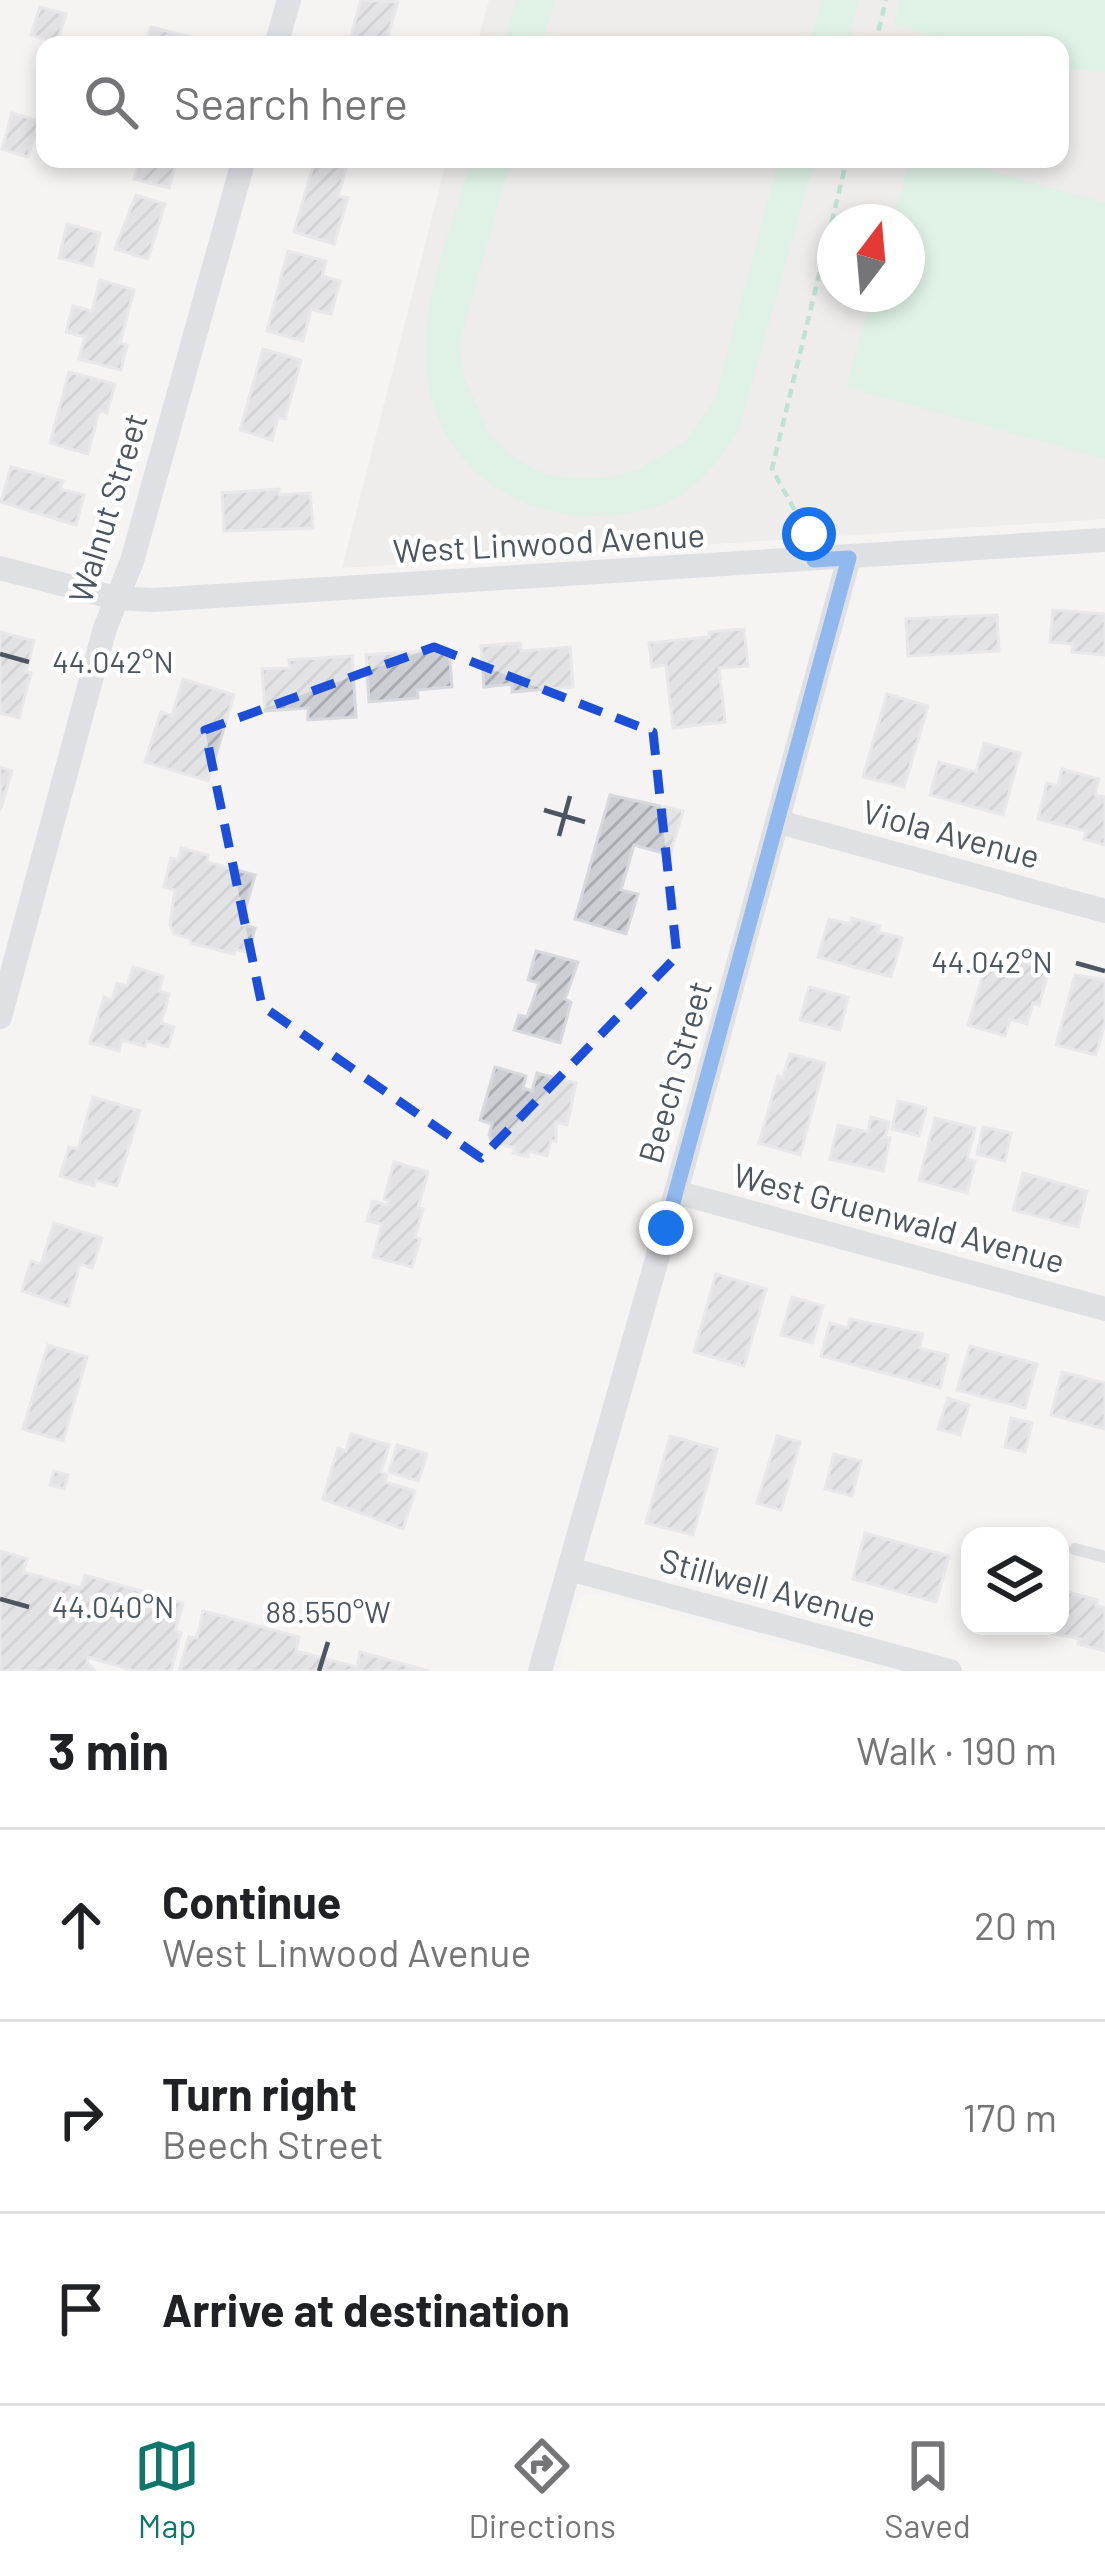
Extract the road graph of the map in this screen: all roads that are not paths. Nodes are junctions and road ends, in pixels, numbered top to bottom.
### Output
1 (285, 1) edge
2 (278, 36) edge
3 (241, 168) edge
4 (1105, 540) edge
5 (849, 558) junction
6 (0, 568) edge
7 (115, 598) junction
8 (779, 822) junction
9 (1105, 911) edge
10 (0, 1017) edge
11 (676, 1192) junction
12 (1105, 1309) edge
13 (1075, 1549) dead end
14 (1105, 1557) edge
15 (569, 1569) junction
16 (540, 1671) edge
17 (950, 1671) edge

1 - 2 street
3 - 7 street, Walnut Street
4 - 5 street, West Linwood Avenue
5 - 7 street, West Linwood Avenue
5 - 8 street, Beech Street
6 - 7 street, West Linwood Avenue
7 - 10 street, Walnut Street
8 - 9 street, Viola Avenue
8 - 11 street, Beech Street
11 - 12 street, West Gruenwald Avenue
11 - 15 street, Beech Street
13 - 14 lane
15 - 16 street, Beech Street
15 - 17 street, Stillwell Avenue

